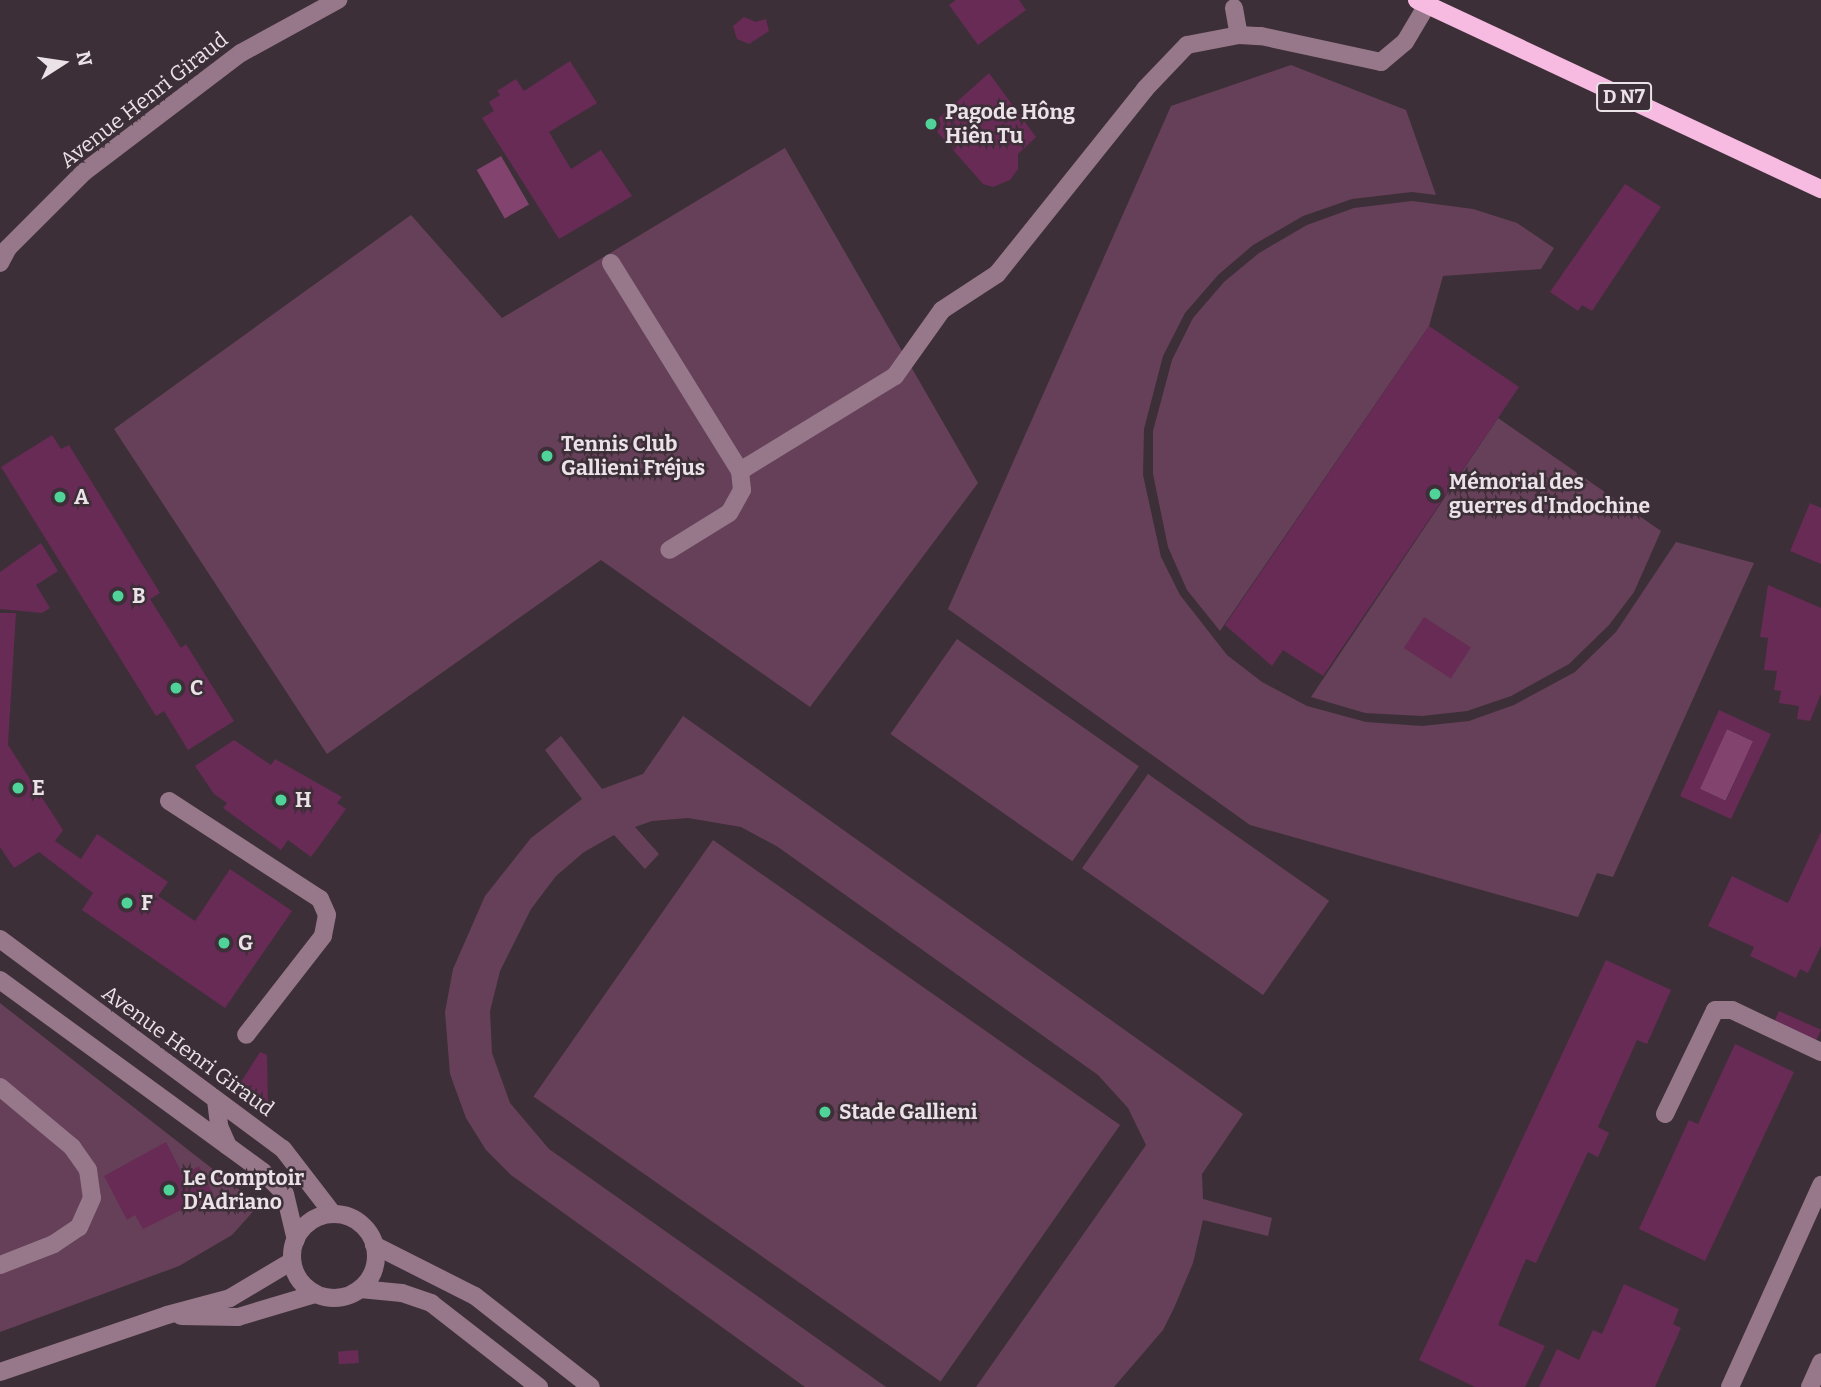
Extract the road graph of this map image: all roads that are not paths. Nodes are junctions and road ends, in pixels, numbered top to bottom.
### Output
1 (338, 0) edge
2 (1422, 2) edge
3 (1234, 8) dead end
4 (1239, 34) junction
5 (1821, 189) edge
6 (0, 263) edge
7 (611, 263) dead end
8 (740, 471) junction
9 (669, 550) dead end
10 (169, 801) dead end
11 (0, 939) edge
12 (0, 980) edge
13 (246, 1035) dead end
14 (1821, 1052) edge
15 (0, 1087) edge
16 (216, 1100) junction
17 (1665, 1114) dead end
18 (229, 1148) junction
19 (1821, 1185) edge
20 (333, 1214) junction
21 (296, 1240) junction
22 (374, 1245) junction
23 (292, 1261) junction
24 (0, 1265) edge
25 (360, 1289) junction
26 (315, 1294) junction
27 (167, 1315) junction
28 (1821, 1362) edge
29 (0, 1372) edge
30 (539, 1387) edge
31 (591, 1387) edge
32 (1730, 1387) edge
33 (1810, 1387) edge

1 - 6 street, Avenue Henri Giraud
2 - 4 street
2 - 5 main road, D N7
3 - 4 street
4 - 8 street
7 - 8 street
8 - 9 street
10 - 13 street
11 - 16 street, Avenue Henri Giraud
12 - 18 street
14 - 17 street
15 - 24 street
16 - 18 street
16 - 20 street, Avenue Henri Giraud
18 - 21 street
19 - 32 street
20 - 21 street
20 - 22 street
21 - 23 street
22 - 25 street
22 - 31 street
23 - 26 street
23 - 27 street
25 - 26 street
25 - 30 street
26 - 27 street
27 - 29 street
28 - 33 street

